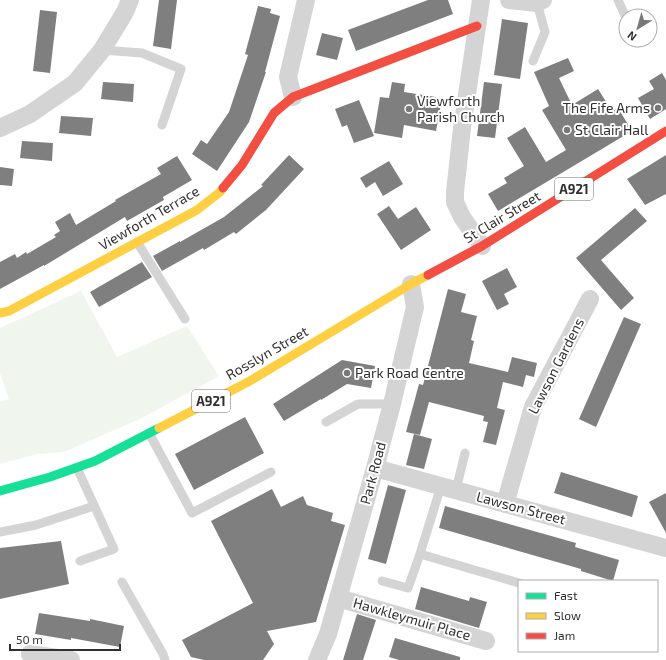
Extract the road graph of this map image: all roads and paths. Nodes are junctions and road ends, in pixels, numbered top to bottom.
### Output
1 (130, 0) edge
2 (306, 0) edge
3 (481, 0) edge
4 (509, 0) edge
5 (540, 1) edge
6 (477, 26) junction
7 (102, 50) junction
8 (533, 60) dead end
9 (293, 97) junction
10 (162, 125) dead end
11 (0, 128) edge
12 (666, 132) edge
13 (138, 242) junction
14 (482, 246) junction
15 (411, 284) junction
16 (590, 299) dead end
17 (0, 313) edge
18 (185, 319) dead end
19 (392, 404) junction
20 (326, 422) dead end
21 (149, 433) junction
22 (465, 453) dead end
23 (77, 468) junction
24 (376, 468) junction
25 (271, 472) dead end
26 (449, 488) junction
27 (0, 491) edge
28 (505, 504) junction
29 (94, 506) junction
30 (0, 532) edge
31 (666, 548) edge
32 (420, 554) junction
33 (80, 561) dead end
34 (382, 581) dead end
35 (122, 582) dead end
36 (518, 583) edge
37 (338, 598) junction
38 (486, 641) dead end
39 (30, 654) dead end
40 (70, 660) edge
41 (165, 660) edge
42 (317, 660) edge

1 - 7 street
2 - 9 street
3 - 6 street
4 - 5 street
5 - 8 lane
6 - 9 main road, Viewforth Terrace
6 - 14 street
7 - 10 lane
7 - 11 street
9 - 13 main road, Viewforth Terrace
12 - 14 main road, St Clair Street / A921
13 - 17 main road, Viewforth Terrace
13 - 18 lane
14 - 15 main road, St Clair Street / A921
15 - 19 street, Park Road
15 - 21 main road, Rosslyn Street / A921
16 - 28 street, Lawson Gardens
19 - 20 lane
19 - 24 street, Park Road
21 - 23 main road, Rosslyn Street / A921
21 - 25 lane
22 - 26 lane
23 - 27 main road, Rosslyn Street / A921
23 - 29 lane
24 - 26 street, Lawson Street
24 - 37 street, Park Road
26 - 28 street, Lawson Street
26 - 32 lane
28 - 31 street, Lawson Street
29 - 30 lane
29 - 33 lane
32 - 34 lane
32 - 36 lane
35 - 41 lane
37 - 38 street, Hawkleymuir Place
37 - 42 street, Park Road
39 - 40 street

